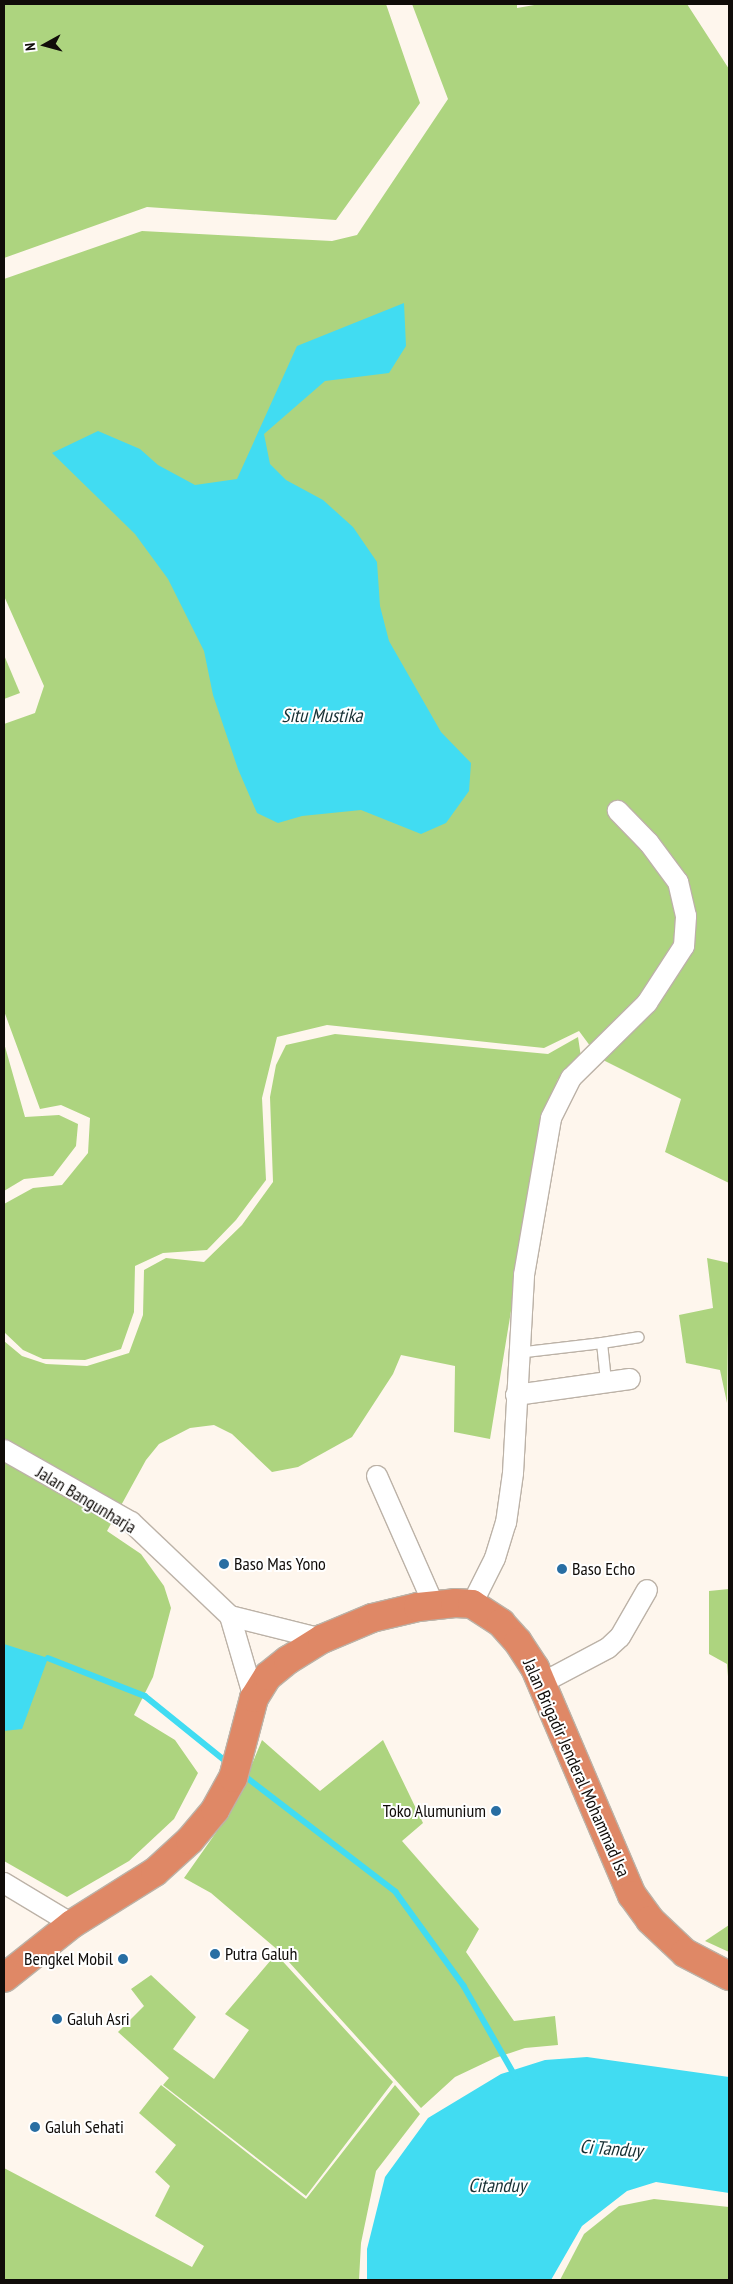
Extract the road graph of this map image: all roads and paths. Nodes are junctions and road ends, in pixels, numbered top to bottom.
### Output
1 (618, 811) dead end
2 (639, 1337) dead end
3 (602, 1343) junction
4 (517, 1353) junction
5 (630, 1379) dead end
6 (606, 1382) junction
7 (516, 1395) junction
8 (4, 1450) edge
9 (377, 1476) dead end
10 (647, 1590) dead end
11 (472, 1604) junction
12 (434, 1605) junction
13 (230, 1616) junction
14 (322, 1639) junction
15 (542, 1683) junction
16 (254, 1698) junction
17 (4, 1883) edge
18 (72, 1924) junction
19 (729, 1976) edge
20 (4, 1978) edge

1 - 4 street
2 - 3 lane
3 - 4 lane
3 - 6 lane
4 - 7 street
5 - 6 street
6 - 7 street
7 - 11 street
8 - 13 street, Jalan Bangunharja
9 - 12 street
10 - 15 street
11 - 12 highway
11 - 15 highway, Jalan Brigadir Jenderal Mohammad Isa
12 - 14 highway
13 - 14 street
13 - 16 street
14 - 16 highway
15 - 19 highway, Jalan Brigadir Jenderal Mohammad Isa
16 - 18 highway
17 - 18 street
18 - 20 highway

